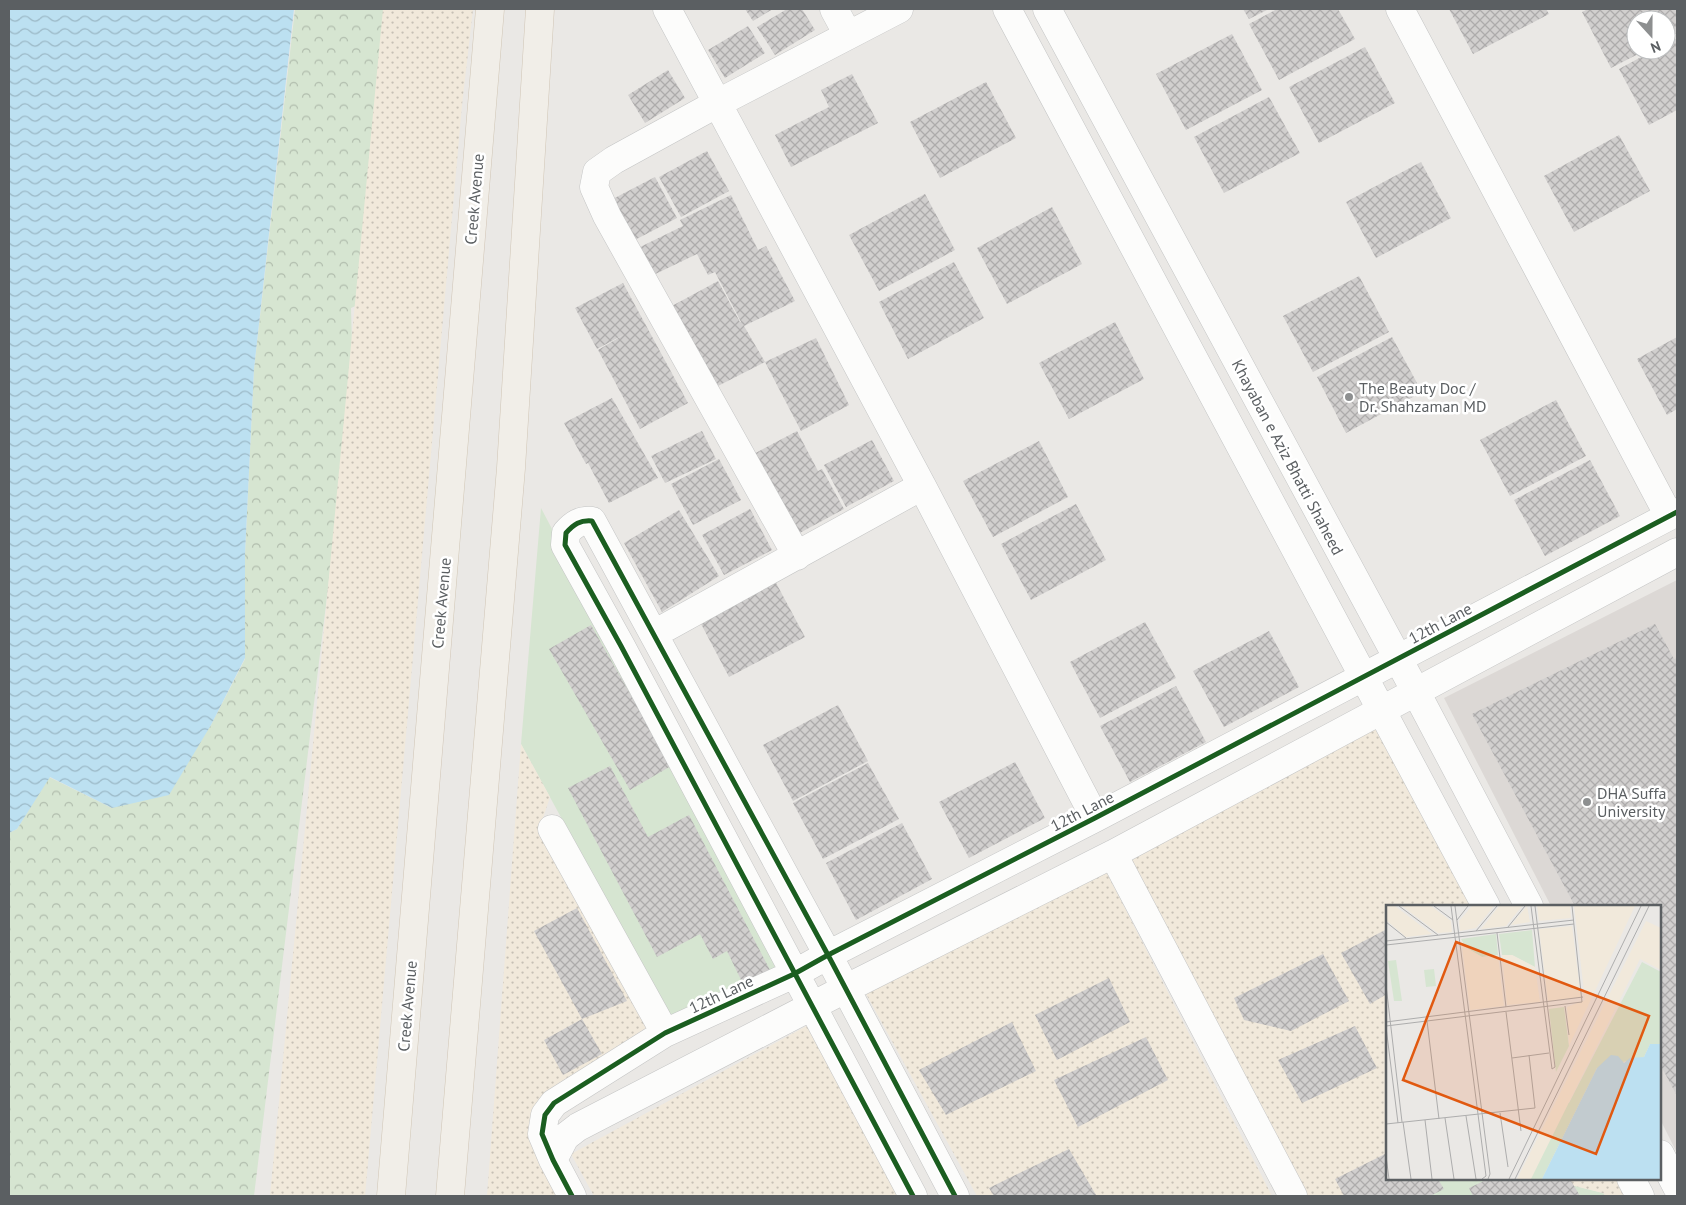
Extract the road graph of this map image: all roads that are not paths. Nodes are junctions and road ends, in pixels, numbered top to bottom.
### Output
1 (490, 9) edge
2 (540, 9) edge
3 (667, 9) edge
4 (834, 9) edge
5 (898, 9) edge
6 (1007, 9) edge
7 (1047, 9) edge
8 (1400, 9) edge
9 (848, 35) junction
10 (718, 103) junction
11 (922, 486) junction
12 (1673, 514) edge
13 (1677, 552) edge
14 (797, 556) junction
15 (654, 634) junction
16 (1397, 659) junction
17 (1364, 677) junction
18 (1416, 692) junction
19 (1382, 710) junction
20 (1095, 818) junction
21 (552, 829) dead end
22 (1113, 854) junction
23 (1485, 905) edge
24 (1528, 905) edge
25 (828, 956) junction
26 (794, 974) junction
27 (845, 989) junction
28 (812, 1006) junction
29 (665, 1033) junction
30 (1661, 1156) edge
31 (553, 1160) junction
32 (1632, 1180) edge
33 (1677, 1187) edge
34 (391, 1196) edge
35 (450, 1196) edge
36 (572, 1196) edge
37 (913, 1196) edge
38 (955, 1196) edge
39 (1293, 1196) edge
40 (1640, 1196) edge

1 - 34 main road, Creek Avenue
2 - 35 main road
3 - 10 street
4 - 9 street
5 - 9 street
6 - 17 street
7 - 16 street, Khayaban e Aziz Bhatti Shaheed
8 - 12 street
9 - 10 street
10 - 11 street
10 - 14 street
11 - 14 street
11 - 20 street
12 - 16 street, 12th Lane
13 - 18 street
14 - 15 street
15 - 25 street
15 - 26 street
16 - 17 street, 12th Lane
16 - 18 street, Khayaban e Aziz Bhatti Shaheed
17 - 19 street
17 - 20 street, 12th Lane
18 - 19 street
18 - 24 street, Khayaban e Aziz Bhatti Shaheed
19 - 22 street
19 - 23 street
20 - 25 street, 12th Lane
21 - 29 street
22 - 27 street
22 - 39 street
25 - 26 street, 12th Lane
25 - 27 street
26 - 28 street
26 - 29 street, 12th Lane
27 - 28 street
27 - 38 street
28 - 31 street
28 - 37 street
29 - 31 street, 12th Lane
30 - 33 street
31 - 36 street, 12th Lane
32 - 40 street

